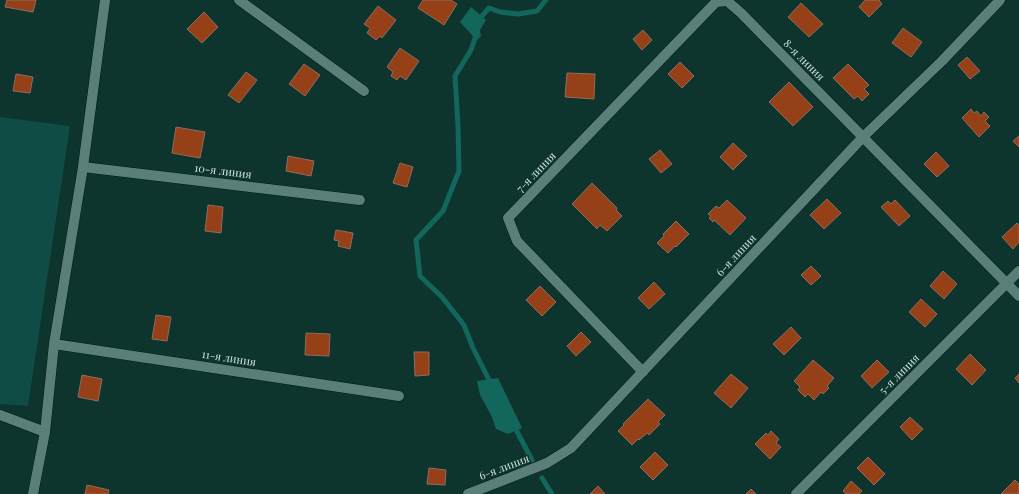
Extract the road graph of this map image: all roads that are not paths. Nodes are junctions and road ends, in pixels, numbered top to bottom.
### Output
1 (105, 0) edge
2 (239, 0) edge
3 (726, 0) edge
4 (1000, 0) edge
5 (364, 91) dead end
6 (863, 137) junction
7 (83, 167) junction
8 (360, 200) dead end
9 (1019, 271) edge
10 (1006, 284) junction
11 (1019, 296) edge
12 (54, 344) junction
13 (643, 372) junction
14 (399, 396) dead end
15 (0, 415) edge
16 (45, 432) junction
17 (33, 494) edge
18 (468, 494) edge
19 (796, 494) edge

1 - 7 street
2 - 5 street
3 - 6 street, 8-я линия
3 - 13 street, 7-я линия
4 - 6 street, 6-я линия
6 - 10 street, 8-я линия
6 - 13 street, 6-я линия
7 - 8 street, 10-я линия
7 - 12 street
9 - 10 street, 5-я линия
10 - 11 street, 8-я линия
10 - 19 street, 5-я линия
12 - 14 street, 11-я линия
12 - 16 street
13 - 18 street, 6-я линия
15 - 16 street
16 - 17 street

